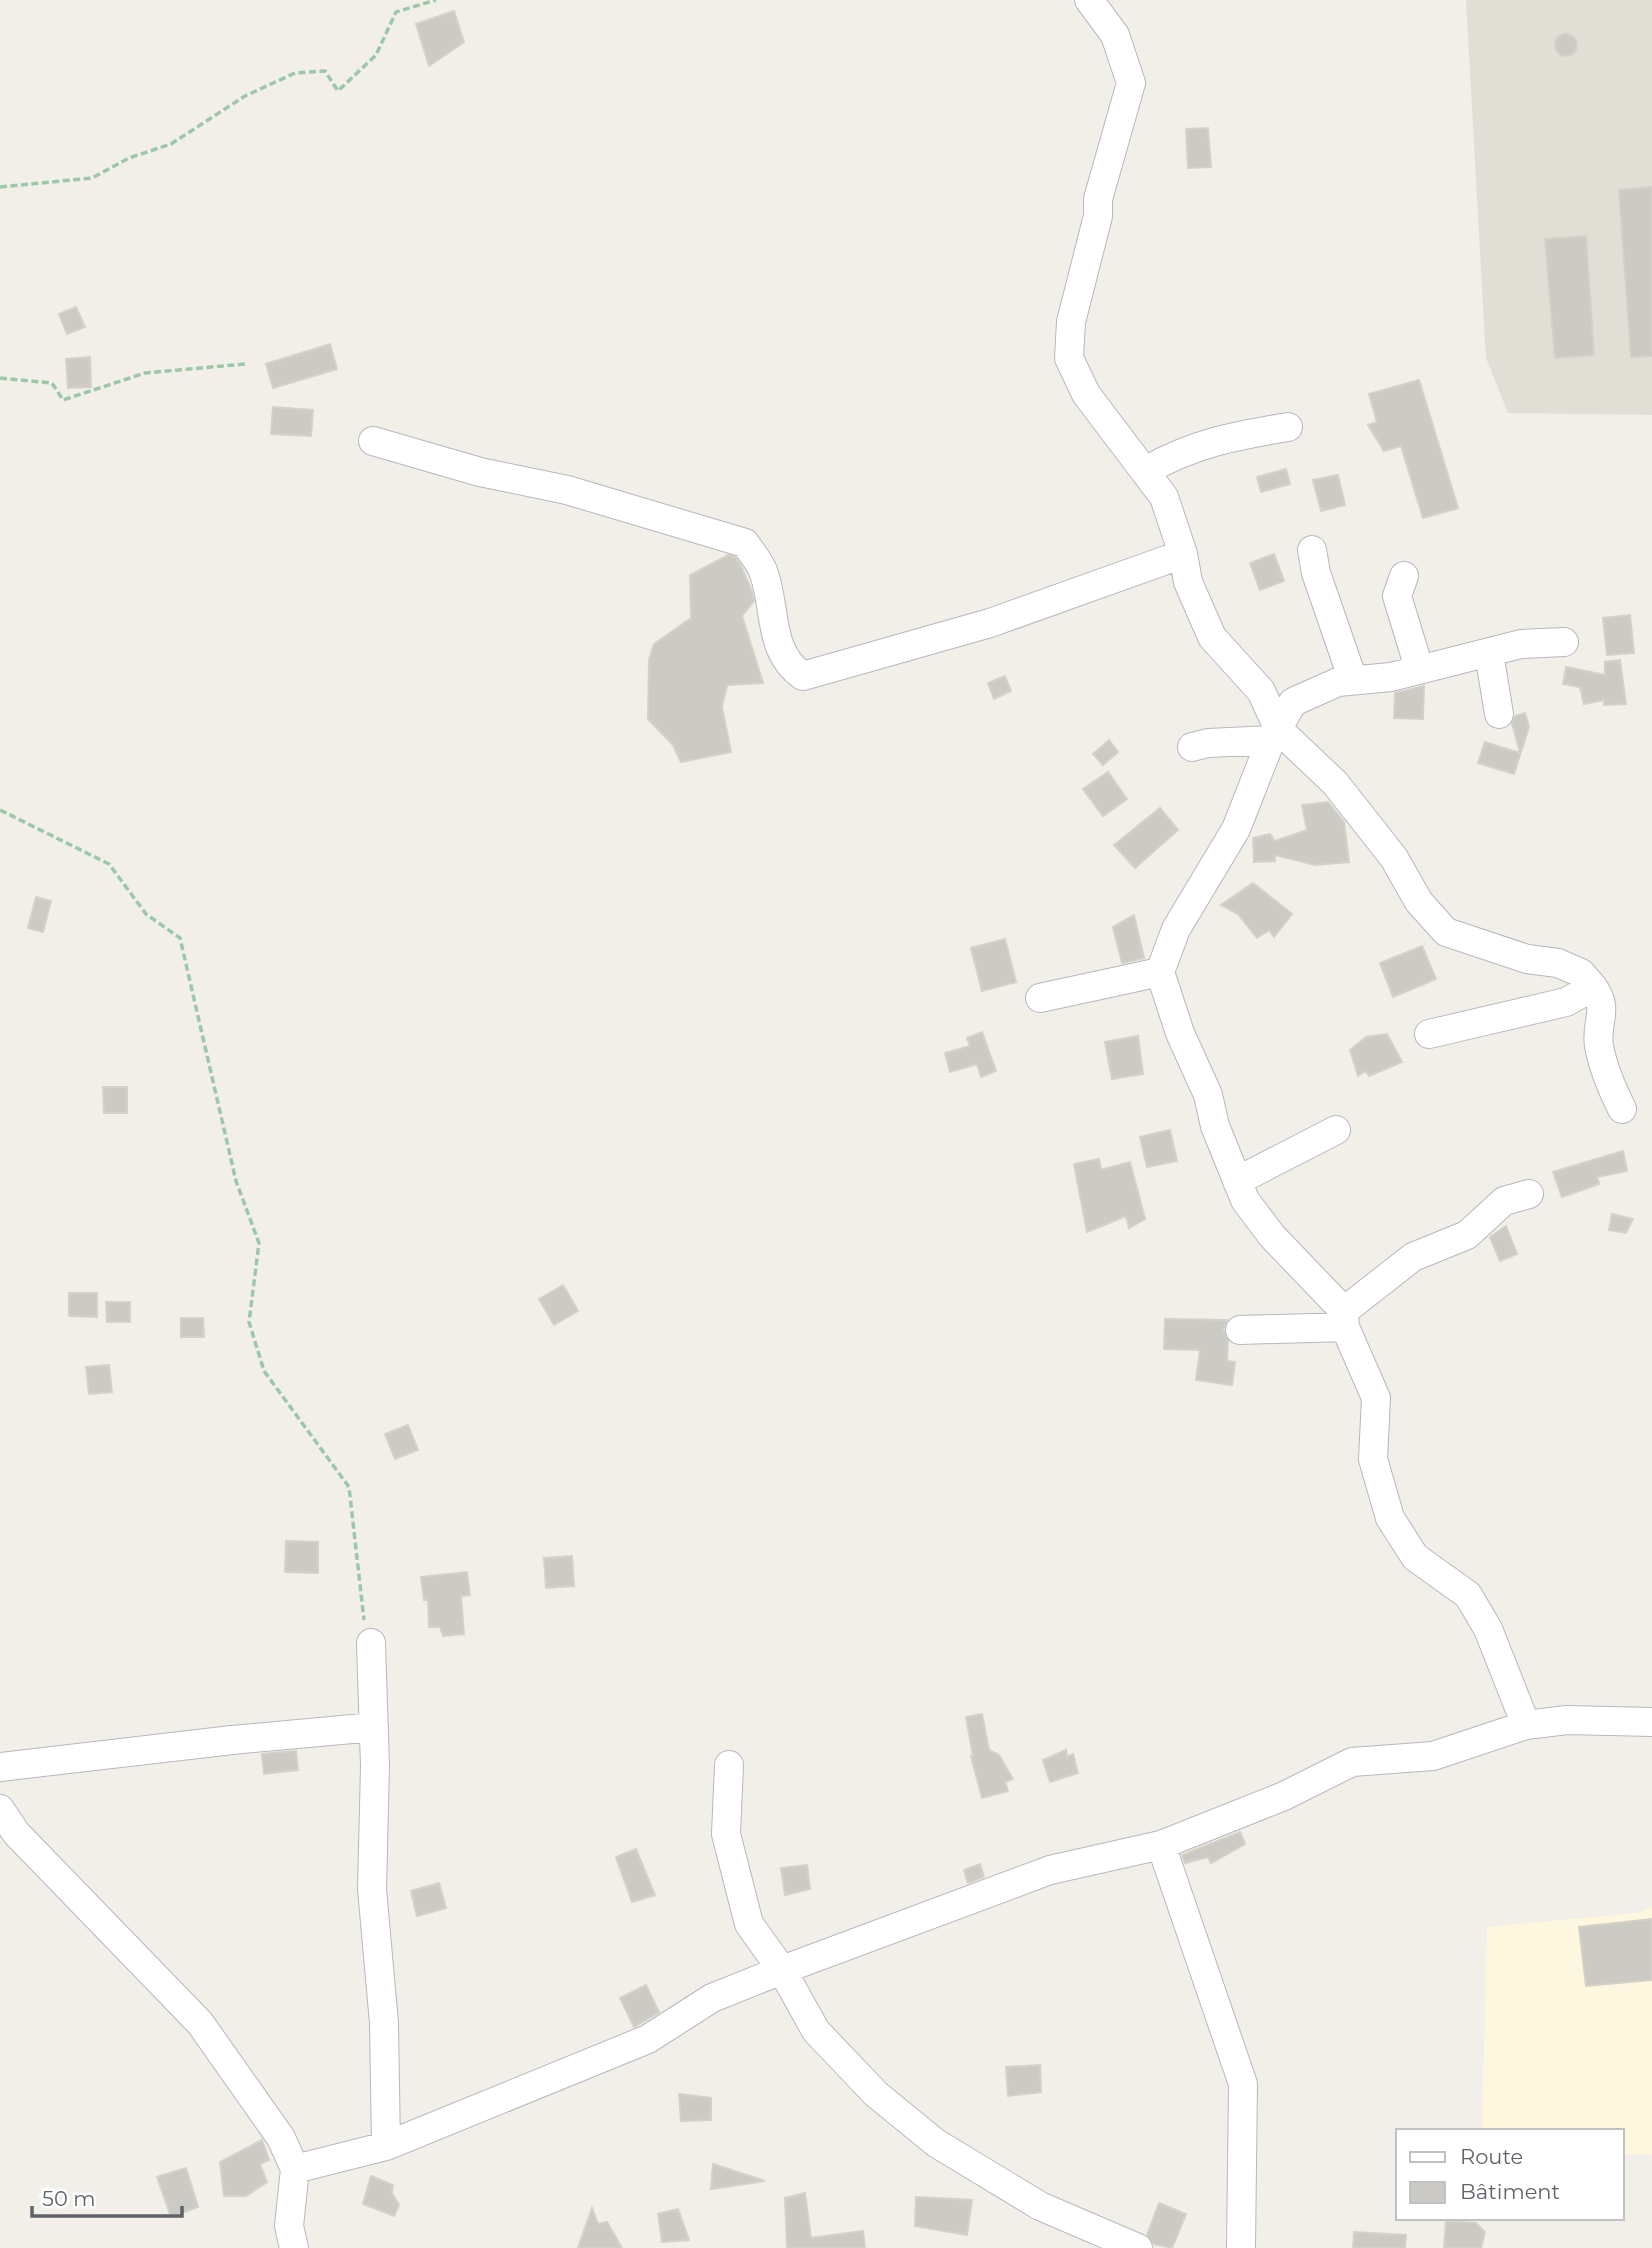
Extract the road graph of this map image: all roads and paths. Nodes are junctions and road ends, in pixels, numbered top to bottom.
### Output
1 (436, 0) edge
2 (1089, 0) edge
3 (0, 187) edge
4 (245, 365) dead end
5 (0, 378) edge
6 (1288, 427) dead end
7 (373, 441) dead end
8 (1147, 470) junction
9 (1312, 550) dead end
10 (1183, 554) junction
11 (1404, 576) dead end
12 (1564, 642) dead end
13 (1489, 653) junction
14 (1419, 668) junction
15 (1353, 680) junction
16 (1499, 714) dead end
17 (1275, 735) junction
18 (1192, 747) dead end
19 (0, 810) edge
20 (1160, 972) junction
21 (1593, 987) junction
22 (1040, 998) dead end
23 (1429, 1034) dead end
24 (1622, 1109) dead end
25 (1336, 1130) dead end
26 (1237, 1181) junction
27 (1529, 1194) dead end
28 (1345, 1319) junction
29 (1240, 1330) dead end
30 (371, 1643) joint
31 (1652, 1722) edge
32 (1526, 1725) junction
33 (374, 1727) junction
34 (729, 1765) dead end
35 (0, 1767) edge
36 (0, 1809) edge
37 (1161, 1845) junction
38 (782, 1970) junction
39 (386, 2146) junction
40 (295, 2169) junction
41 (294, 2248) edge
42 (1138, 2248) edge
43 (1241, 2248) edge

1 - 3 path
2 - 8 street
4 - 5 path
6 - 8 street
7 - 10 street
8 - 10 street
9 - 15 street
10 - 17 street
11 - 14 street
12 - 13 street
13 - 14 street
13 - 16 street
14 - 15 street
15 - 17 street
17 - 18 street
17 - 20 street
17 - 21 street
19 - 30 path
20 - 22 street
20 - 26 street
21 - 23 street
21 - 24 street
25 - 26 street
26 - 28 street
27 - 28 street
28 - 29 street
28 - 32 street
30 - 33 street
31 - 32 street
32 - 37 street
33 - 35 street
33 - 39 street
34 - 38 street
36 - 40 street
37 - 38 street
37 - 43 street
38 - 39 street
38 - 42 street
39 - 40 street
40 - 41 street

